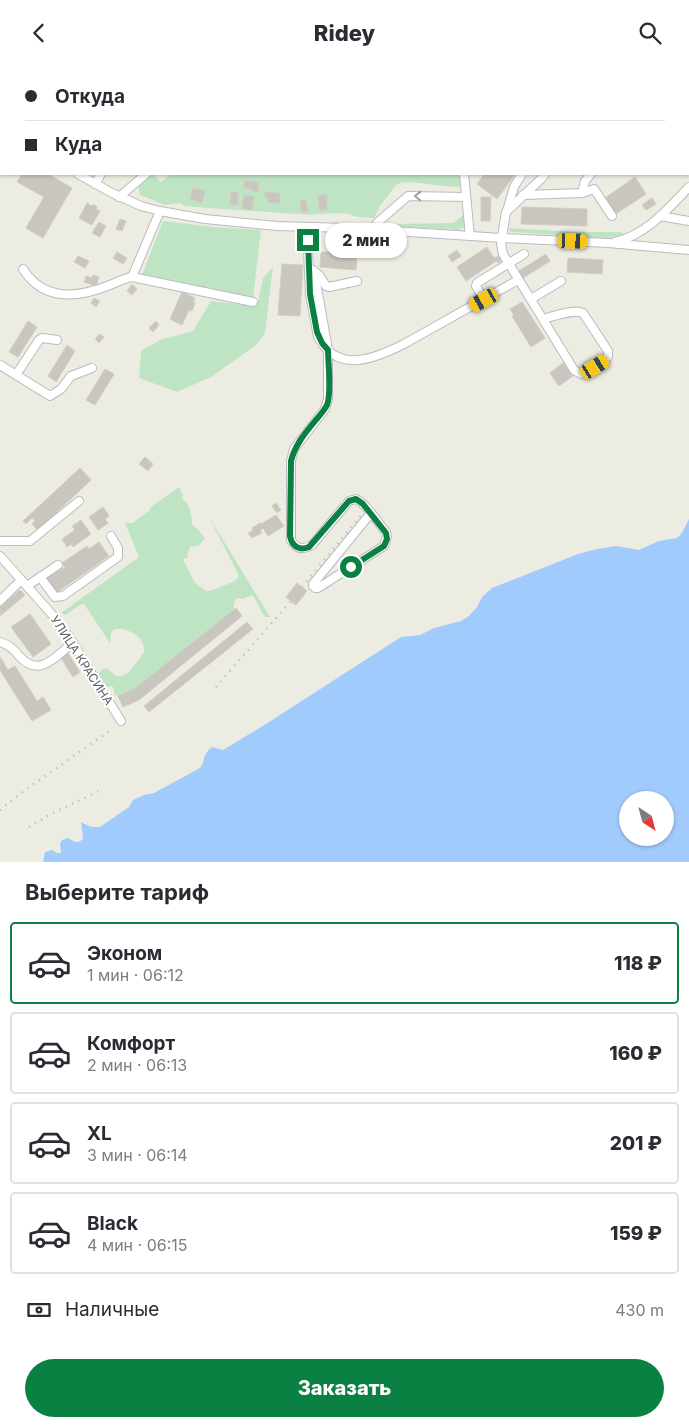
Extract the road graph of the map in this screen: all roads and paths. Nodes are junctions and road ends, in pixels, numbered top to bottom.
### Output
1 (80, 175) edge
2 (99, 175) edge
3 (145, 175) edge
4 (464, 175) edge
5 (521, 175) edge
6 (544, 175) edge
7 (590, 175) edge
8 (95, 183) junction
9 (689, 187) edge
10 (582, 193) junction
11 (523, 195) junction
12 (120, 197) junction
13 (466, 197) junction
14 (160, 211) junction
15 (506, 212) junction
16 (612, 216) dead end
17 (660, 216) junction
18 (689, 221) edge
19 (307, 227) junction
20 (372, 230) junction
21 (470, 236) junction
22 (502, 238) junction
23 (608, 243) junction
24 (689, 250) edge
25 (524, 255) dead end
26 (508, 264) junction
27 (23, 269) dead end
28 (312, 270) junction
29 (132, 277) junction
30 (518, 279) junction
31 (358, 281) dead end
32 (561, 281) dead end
33 (531, 299) junction
34 (484, 300) junction
35 (253, 302) dead end
36 (543, 319) junction
37 (57, 340) dead end
38 (328, 350) junction
39 (92, 368) dead end
40 (1, 369) edge
41 (16, 375) junction
42 (79, 501) dead end
43 (371, 513) junction
44 (111, 536) dead end
45 (0, 541) edge
46 (0, 556) edge
47 (58, 565) dead end
48 (40, 577) junction
49 (24, 583) junction
50 (0, 601) edge
51 (0, 642) edge
52 (73, 643) junction
53 (121, 721) dead end

1 - 8 street
2 - 8 street
3 - 12 street
4 - 13 street
5 - 15 street
6 - 11 street
7 - 10 street
8 - 12 street
9 - 17 street
10 - 11 street
10 - 16 street
11 - 15 street
12 - 14 street
13 -> 20 street
13 - 21 street
14 - 19 street
14 - 29 street
15 - 22 street
17 - 18 street
17 - 23 street
19 - 20 street
19 - 28 street
20 - 21 street
21 - 22 street
22 - 23 street
22 - 26 street
23 - 24 street
25 - 26 street
26 - 30 street
26 - 34 street
27 - 29 street
28 - 31 street
28 - 38 street
29 - 35 street
30 - 33 street
30 - 34 street
32 - 33 street
33 - 36 street
34 - 38 street
36 - 36 street
37 - 41 street
38 - 43 street
39 - 41 street
40 - 41 street
42 - 45 street
43 - 43 street
44 - 48 street
46 - 49 street, УЛИЦА КРАСИНА
47 - 48 street
48 - 49 street
49 - 50 street
49 - 52 street, УЛИЦА КРАСИНА
51 - 52 street
52 - 53 street, УЛИЦА КРАСИНА

